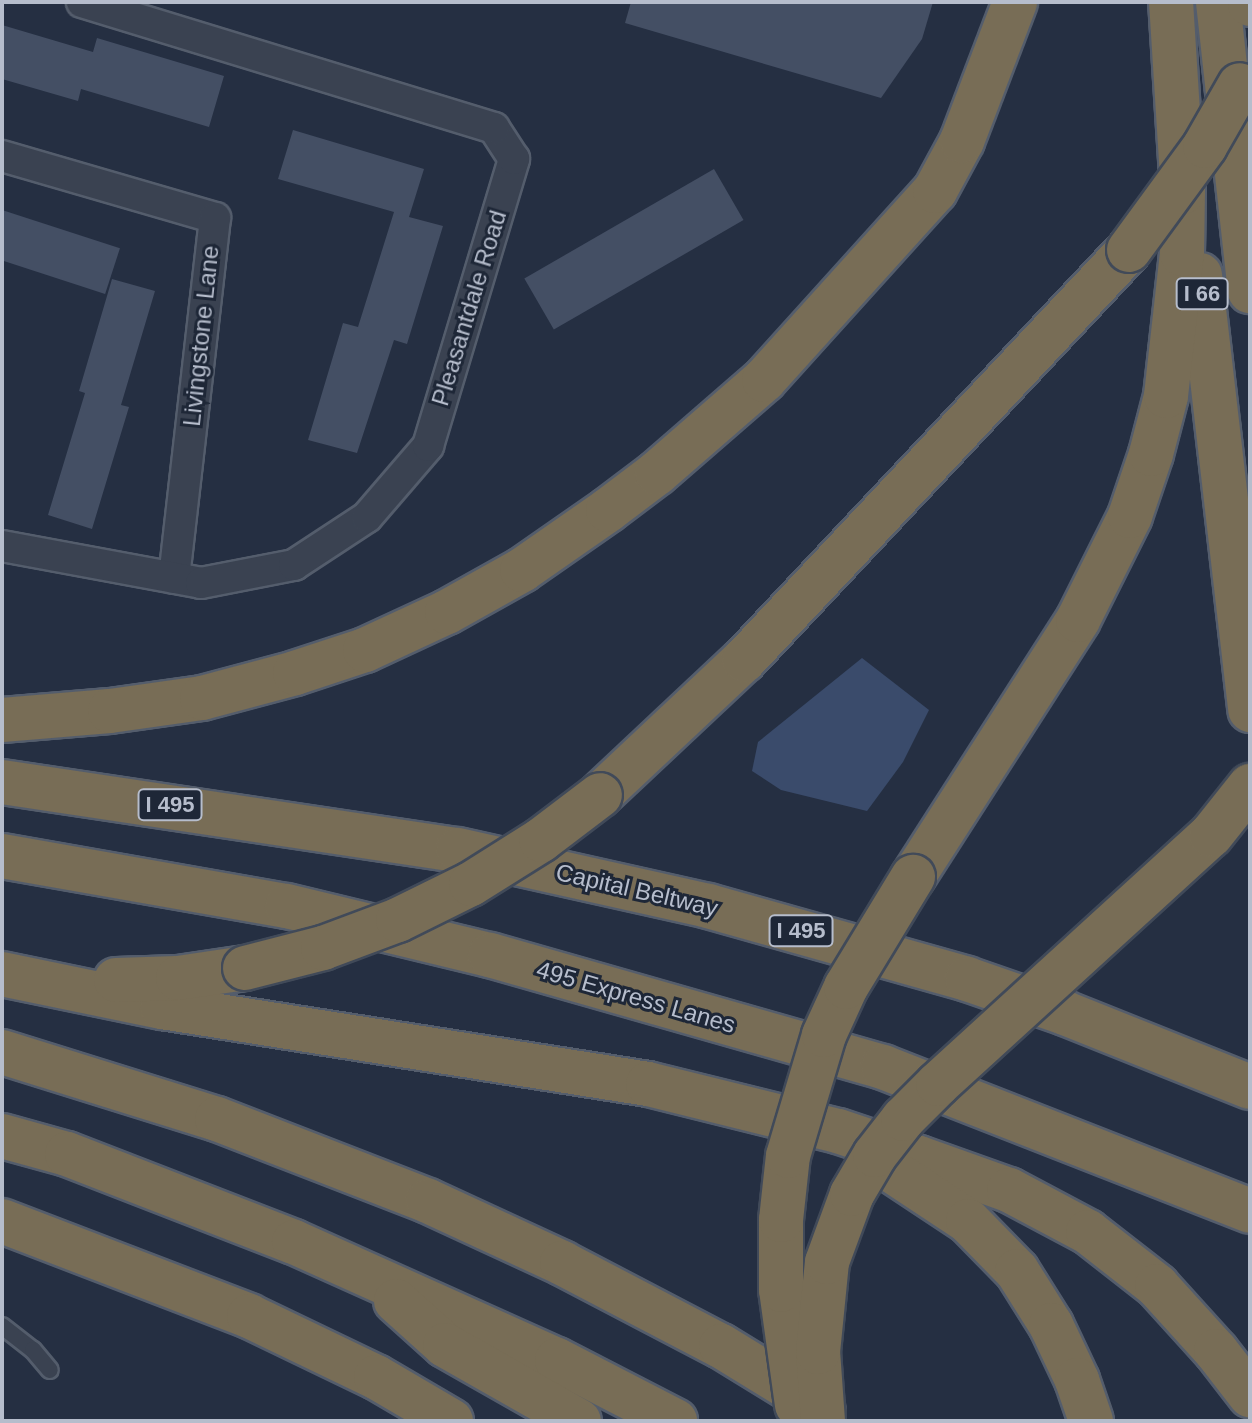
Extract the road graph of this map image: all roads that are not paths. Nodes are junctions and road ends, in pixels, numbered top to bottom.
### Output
1 (82, 2) edge
2 (1015, 2) edge
3 (1171, 2) edge
4 (1218, 2) edge
5 (1250, 63) edge
6 (1175, 74) junction
7 (2, 156) edge
8 (1250, 291) edge
9 (2, 546) edge
10 (174, 578) junction
11 (1250, 710) edge
12 (2, 720) edge
13 (2, 782) edge
14 (1250, 786) edge
15 (2, 856) edge
16 (2, 972) edge
17 (2, 1052) edge
18 (1250, 1087) edge
19 (761, 1110) junction
20 (2, 1136) edge
21 (1250, 1211) edge
22 (2, 1221) edge
23 (364, 1272) junction
24 (2, 1326) edge
25 (50, 1370) dead end
26 (1250, 1395) edge
27 (451, 1421) edge
28 (579, 1421) edge
29 (675, 1421) edge
30 (801, 1421) edge
31 (823, 1421) edge
32 (844, 1421) edge
33 (1091, 1421) edge

1 - 10 street, Pleasantdale Road
2 - 12 highway
3 - 6 highway, I 66
4 - 8 highway
5 - 16 highway, bridge
6 - 11 highway, I 66
6 - 30 highway, bridge
7 - 10 street, Livingstone Lane
9 - 10 street, Pleasantdale Road
13 - 18 highway, Capital Beltway / I 495
14 - 31 highway, bridge
15 - 21 highway, 495 Express Lanes
16 - 19 highway
17 - 32 highway
19 - 26 highway
19 - 33 highway
20 - 23 highway
22 - 27 highway
23 - 28 highway
23 - 29 highway
24 - 25 lane

